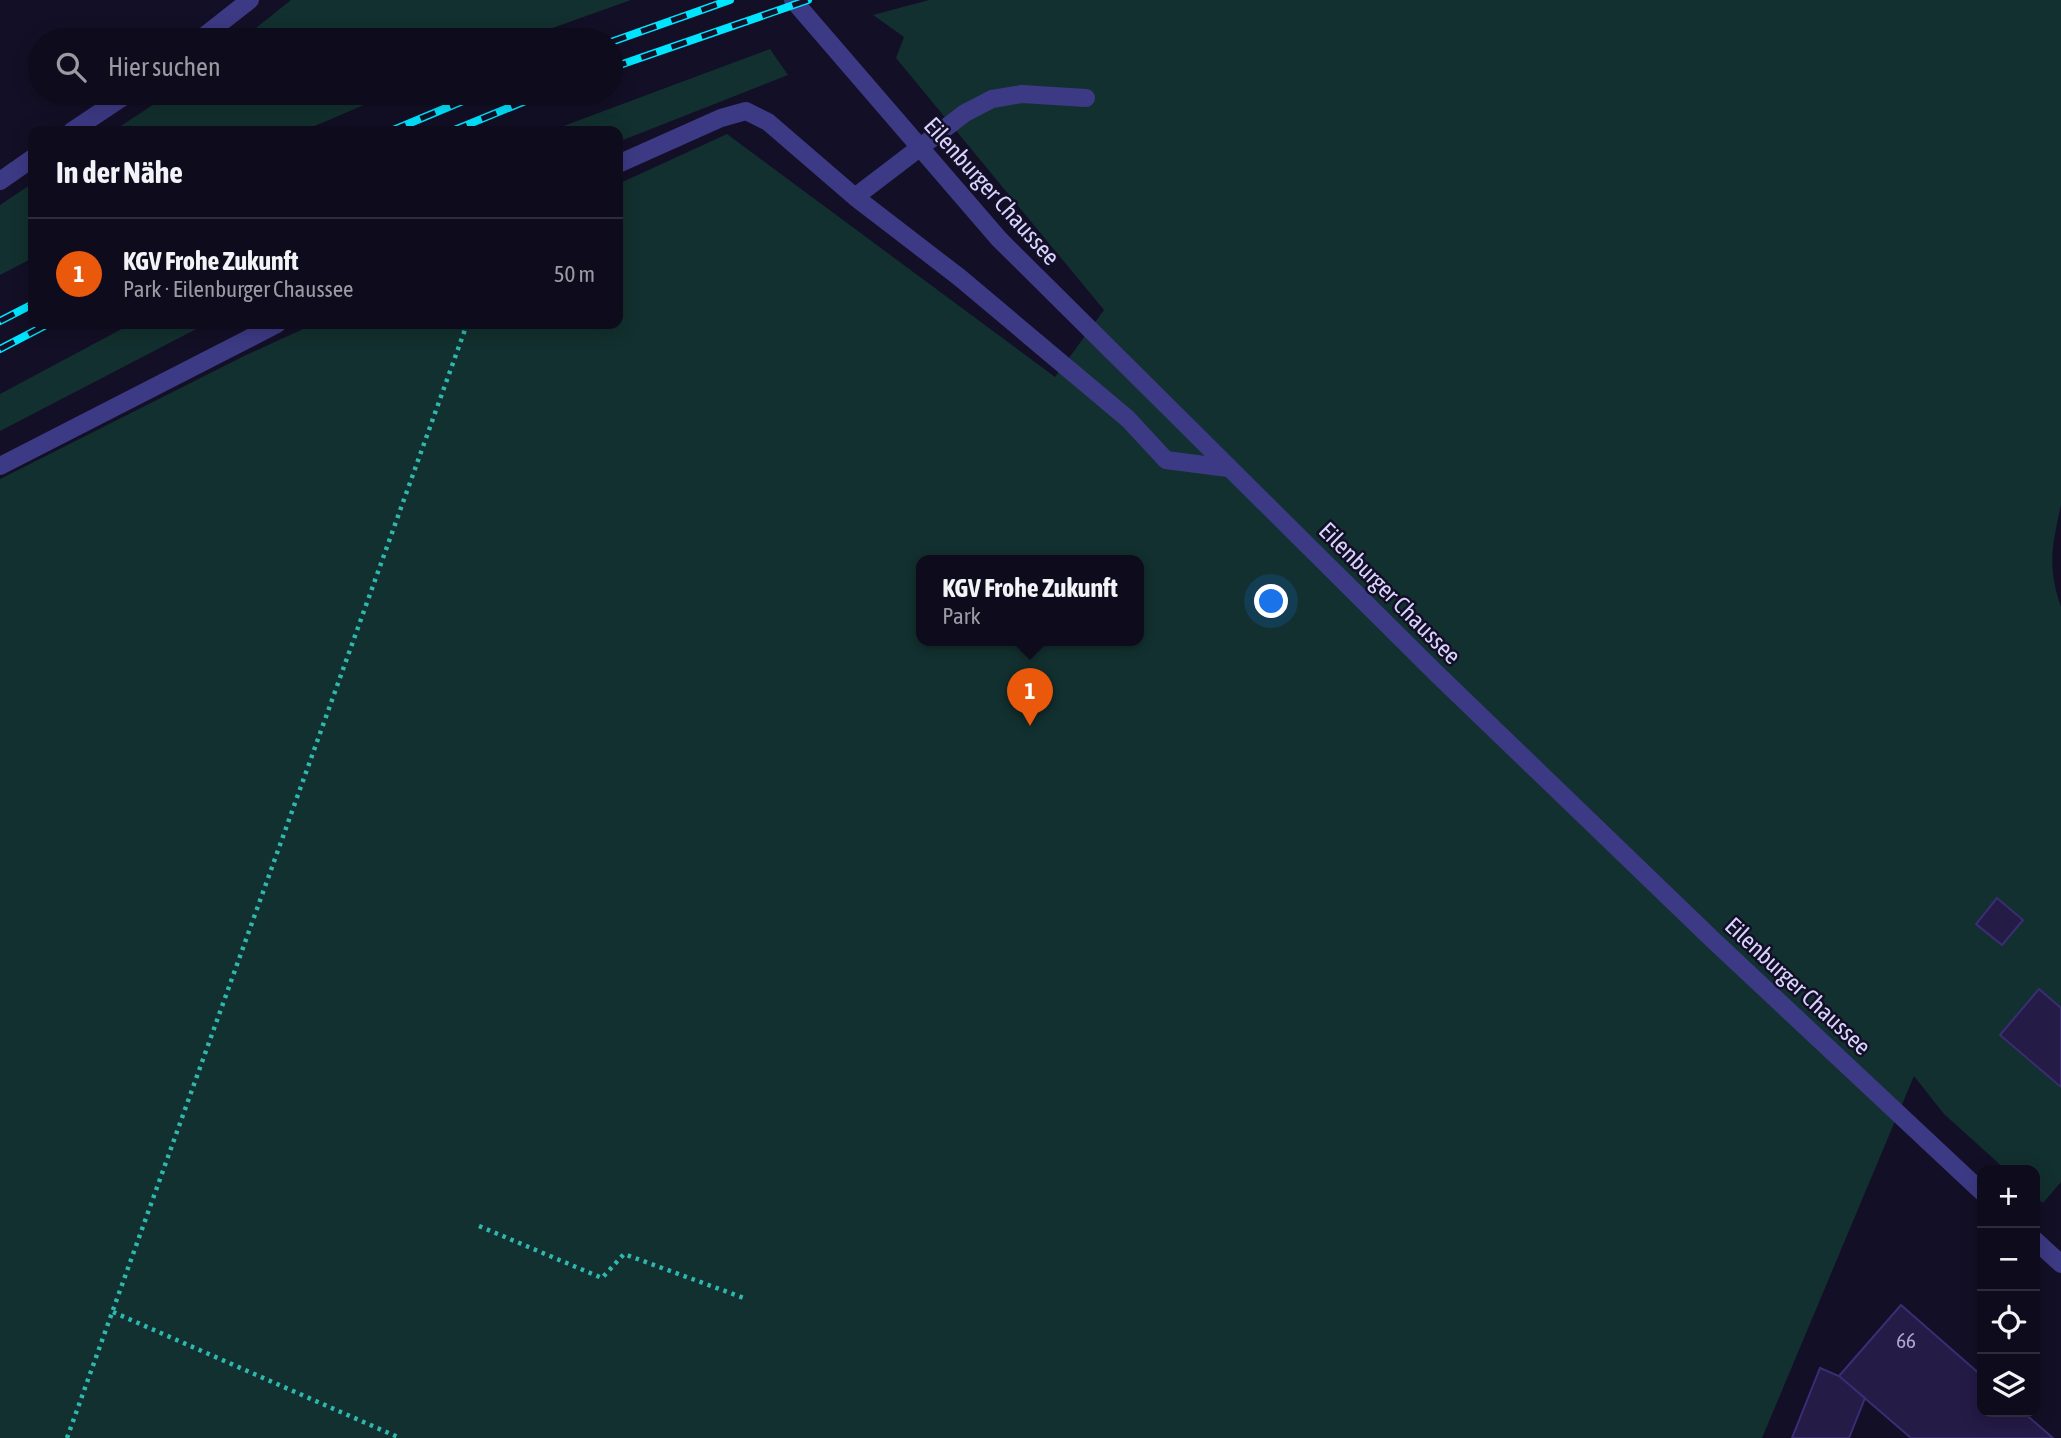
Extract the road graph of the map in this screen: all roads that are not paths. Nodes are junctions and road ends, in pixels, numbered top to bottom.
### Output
1 (250, 0) edge
2 (793, 0) edge
3 (214, 28) edge
4 (1086, 98) dead end
5 (111, 105) edge
6 (80, 126) edge
7 (919, 149) junction
8 (28, 161) edge
9 (623, 162) edge
10 (0, 181) edge
11 (855, 197) junction
12 (266, 329) edge
13 (0, 466) edge
14 (1228, 468) junction
15 (1977, 1187) edge
16 (2040, 1245) edge
17 (2061, 1264) edge

1 - 3 street
2 - 7 street, Eilenburger Chaussee
4 - 7 street
5 - 6 street
7 - 11 street
7 - 14 street, Eilenburger Chaussee
8 - 10 street
9 - 11 street
11 - 14 street
12 - 13 street
14 - 15 street, Eilenburger Chaussee
16 - 17 street

